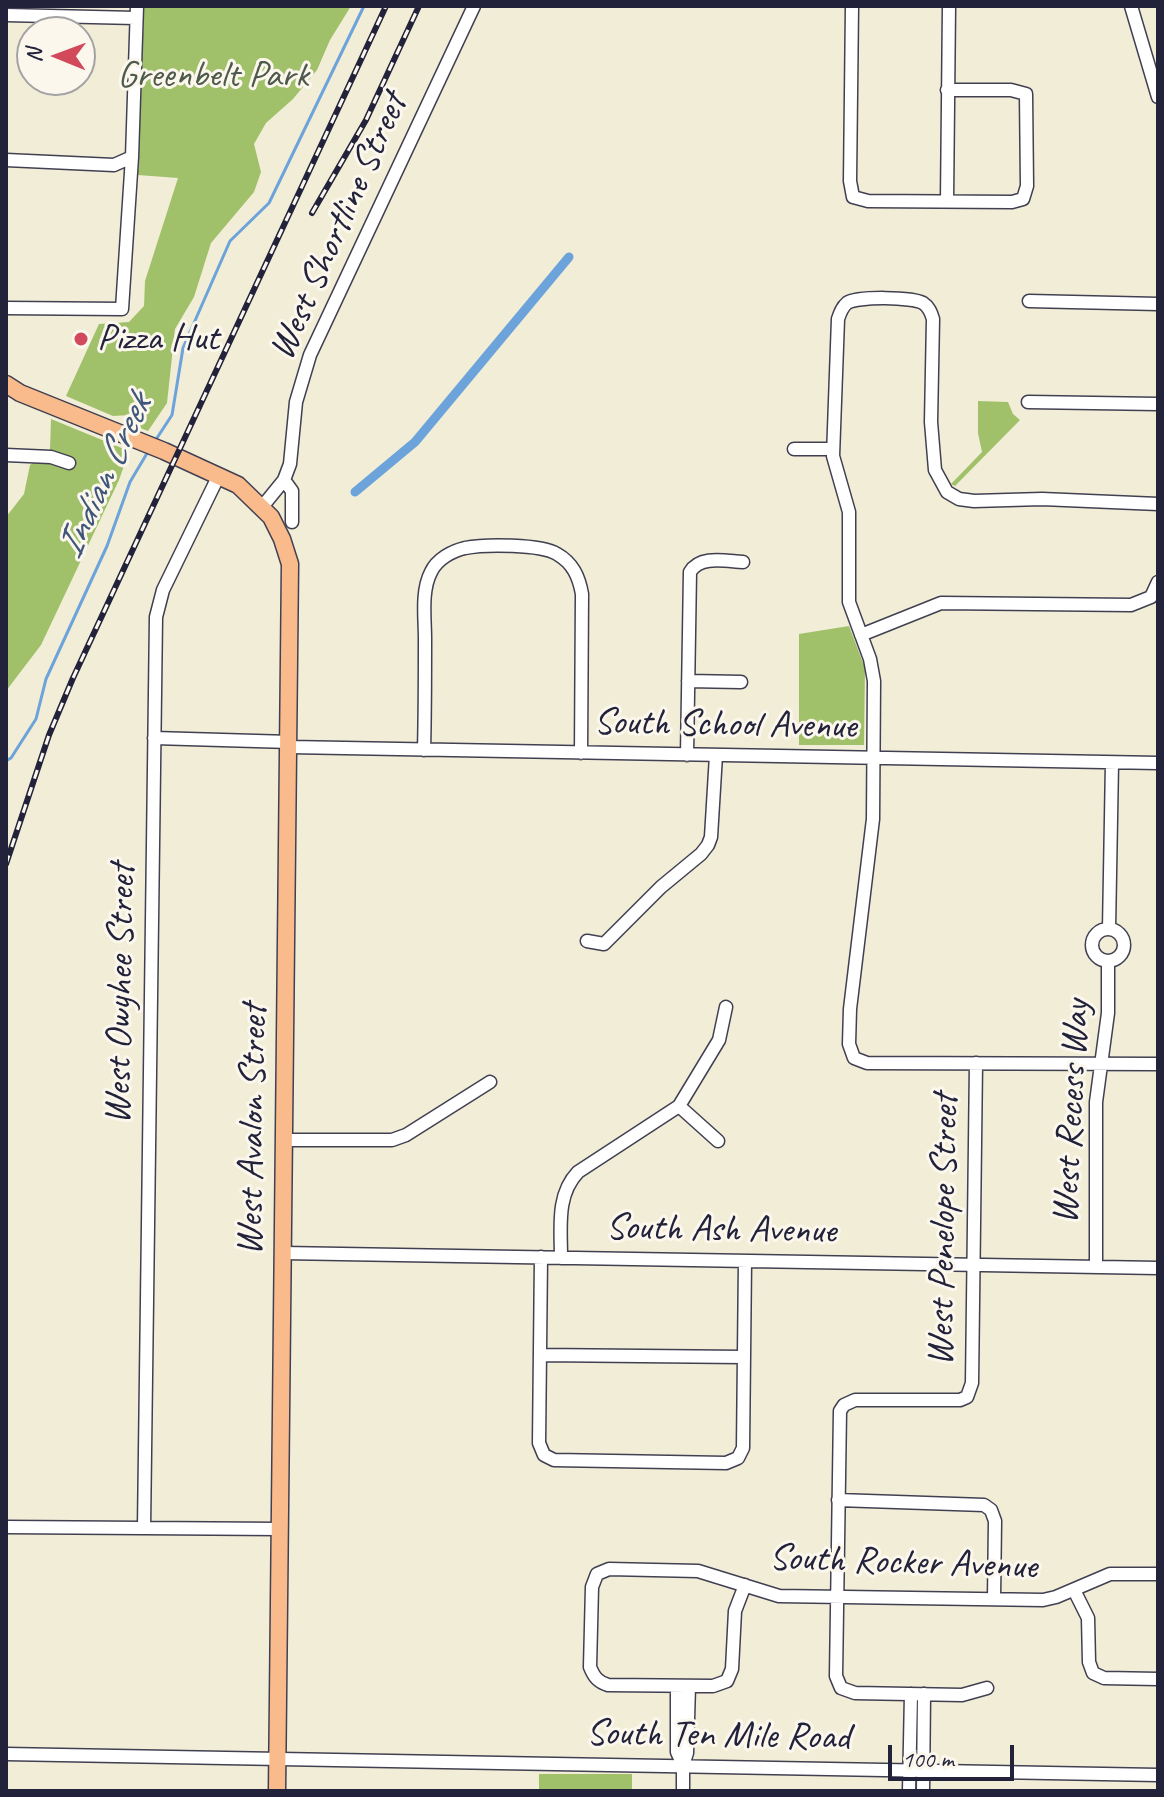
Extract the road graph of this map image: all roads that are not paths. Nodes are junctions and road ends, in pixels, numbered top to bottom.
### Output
1 (474, 6) edge
2 (852, 6) edge
3 (949, 6) edge
4 (1131, 6) edge
5 (136, 12) edge
6 (6, 15) edge
7 (947, 90) junction
8 (1158, 97) edge
9 (132, 157) junction
10 (6, 160) edge
11 (947, 201) junction
12 (1029, 301) dead end
13 (1158, 304) edge
14 (6, 308) edge
15 (6, 384) edge
16 (1028, 402) dead end
17 (1158, 404) edge
18 (794, 449) dead end
19 (833, 449) junction
20 (6, 455) edge
21 (69, 463) dead end
22 (219, 475) junction
23 (284, 480) junction
24 (1158, 504) edge
25 (262, 507) junction
26 (292, 522) dead end
27 (743, 562) dead end
28 (1158, 582) edge
29 (861, 635) junction
30 (688, 681) junction
31 (741, 682) dead end
32 (154, 738) junction
33 (290, 744) junction
34 (424, 750) junction
35 (581, 753) junction
36 (687, 755) junction
37 (716, 755) junction
38 (873, 758) junction
39 (1112, 763) junction
40 (1158, 763) edge
41 (1109, 929) junction
42 (587, 941) dead end
43 (1108, 961) junction
44 (726, 1007) dead end
45 (976, 1063) junction
46 (1100, 1063) junction
47 (1158, 1064) edge
48 (490, 1082) dead end
49 (679, 1106) junction
50 (285, 1140) junction
51 (718, 1141) dead end
52 (283, 1253) junction
53 (541, 1257) junction
54 (561, 1258) junction
55 (745, 1261) junction
56 (974, 1265) junction
57 (1096, 1267) junction
58 (1158, 1268) edge
59 (540, 1355) junction
60 (744, 1357) junction
61 (838, 1500) junction
62 (6, 1527) edge
63 (144, 1528) junction
64 (280, 1529) junction
65 (1158, 1574) edge
66 (745, 1585) junction
67 (1074, 1590) junction
68 (837, 1596) junction
69 (994, 1599) junction
70 (1158, 1679) edge
71 (683, 1686) junction
72 (987, 1688) dead end
73 (918, 1694) junction
74 (6, 1754) edge
75 (277, 1760) junction
76 (683, 1765) junction
77 (909, 1769) junction
78 (924, 1769) junction
79 (1158, 1775) edge
80 (277, 1791) edge
81 (683, 1791) edge
82 (909, 1791) edge
83 (923, 1791) edge

1 - 23 street, West Shortline Street
2 - 11 street
3 - 7 street
4 - 8 street
5 - 6 street
5 - 9 street
7 - 11 street
7 - 11 street
9 - 10 street
9 - 14 street
12 - 13 street
15 - 22 main road, West Avalon Street
16 - 17 street
18 - 19 street
19 - 24 street
19 - 29 street
20 - 21 street
22 - 25 main road, West Avalon Street
22 - 32 street, West Owyhee Street
23 - 25 street, West Shortline Street
23 - 26 street, West Shortline Street
25 - 33 main road, West Avalon Street
27 - 30 street
28 - 29 street
29 - 38 street
30 - 31 street
30 - 36 street
32 - 33 street, South School Avenue
32 - 63 street, West Owyhee Street
33 - 34 street, South School Avenue
33 - 50 main road, West Avalon Street
34 - 35 street, South School Avenue
34 - 35 street
35 - 36 street, South School Avenue
36 - 37 street, South School Avenue
37 - 38 street, South School Avenue
37 - 42 street
38 - 39 street, South School Avenue
38 - 45 street
39 - 40 street, South School Avenue
39 - 41 street, West Recess Way
41 - 43 street, West Recess Way
41 - 43 street, West Recess Way
43 - 46 street, West Recess Way
44 - 49 street
45 - 46 street
45 - 56 street, West Penelope Street
46 - 47 street
46 - 57 street, West Recess Way
48 - 50 street
49 - 51 street
49 - 54 street
50 - 52 main road, West Avalon Street
52 - 53 street, South Ash Avenue
52 - 64 main road, West Avalon Street
53 - 54 street, South Ash Avenue
53 - 59 street
54 - 55 street, South Ash Avenue
55 - 56 street, South Ash Avenue
55 - 60 street
56 - 57 street, South Ash Avenue
56 - 61 street, West Penelope Street
57 - 58 street, South Ash Avenue
59 - 60 street
59 - 60 street
61 - 68 street
61 - 69 street
62 - 63 street
63 - 64 street
64 - 75 main road, West Avalon Street
65 - 67 street, South Rocker Avenue
66 - 68 street, South Rocker Avenue
66 - 71 street
66 - 71 street, South Rocker Avenue
67 - 69 street, South Rocker Avenue
67 - 70 street
68 - 69 street, South Rocker Avenue
68 - 73 street
71 - 76 street
72 - 73 street
73 - 77 street
73 - 78 street
74 - 75 street, South Ten Mile Road
75 - 76 street, South Ten Mile Road
75 - 80 main road, West Avalon Street
76 - 77 street, South Ten Mile Road
76 - 81 street
77 - 78 street, South Ten Mile Road
77 - 82 street
78 - 79 street, South Ten Mile Road
78 - 83 street

